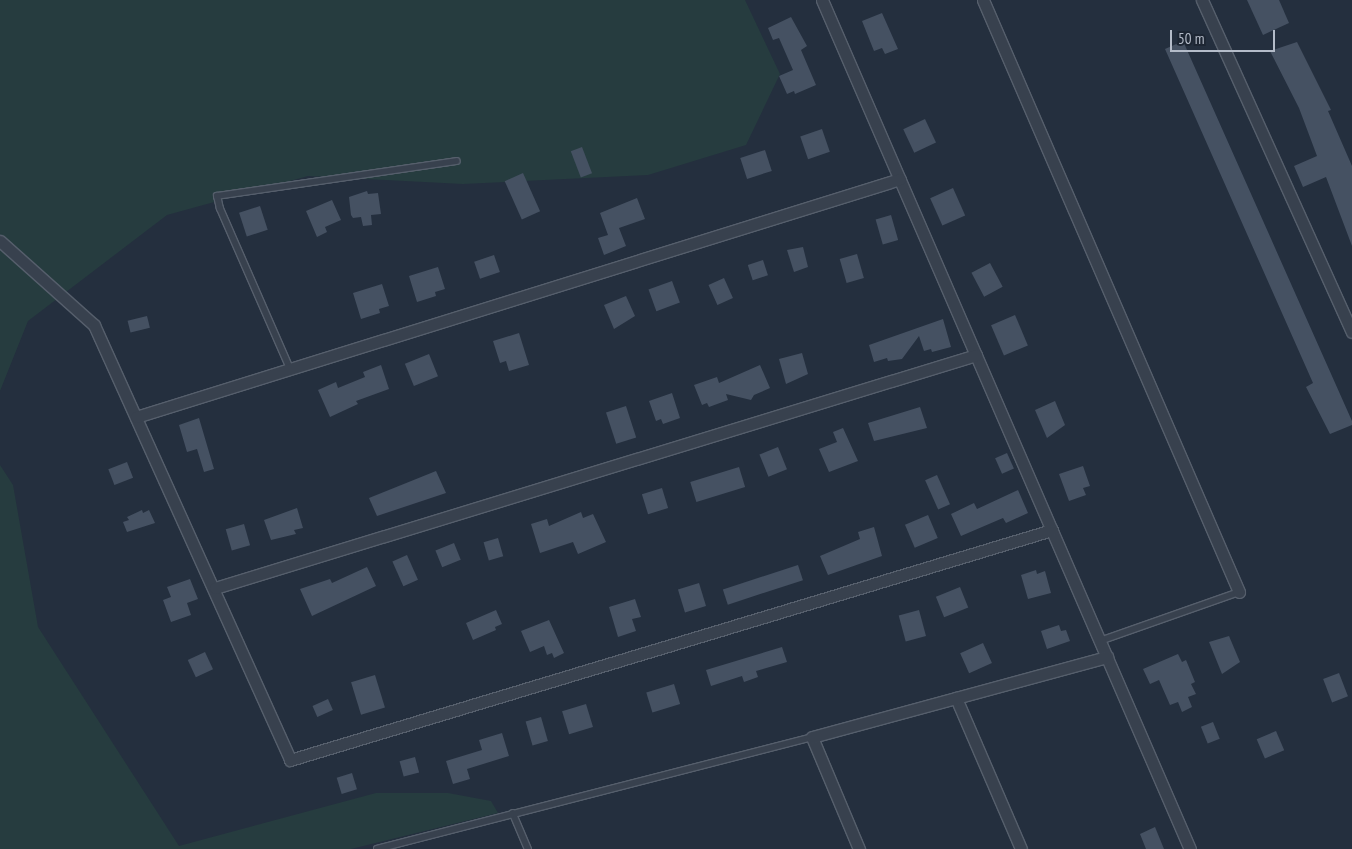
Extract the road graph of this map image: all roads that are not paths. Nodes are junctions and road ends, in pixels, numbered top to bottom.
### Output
1 (822, 0) edge
2 (982, 0) edge
3 (1202, 0) edge
4 (456, 161) dead end
5 (900, 180) junction
6 (0, 241) edge
7 (1352, 332) edge
8 (976, 355) junction
9 (290, 369) junction
10 (136, 417) junction
11 (1052, 530) junction
12 (215, 588) junction
13 (1240, 592) joint
14 (1100, 641) junction
15 (1107, 657) junction
16 (956, 698) junction
17 (812, 737) junction
18 (513, 813) junction
19 (377, 849) edge
20 (528, 849) edge
21 (859, 849) edge
22 (1021, 849) edge
23 (1190, 849) edge

1 - 5 street
2 - 13 street
3 - 7 street
4 - 9 lane
5 - 8 street
5 - 9 street
6 - 10 street
8 - 11 street
8 - 12 street
9 - 10 street
10 - 12 street
11 - 12 street
11 - 14 street
13 - 14 lane
14 - 15 street
15 - 16 street
15 - 23 street
16 - 17 street
16 - 22 street
17 - 18 lane
17 - 21 street
18 - 19 lane
18 - 20 lane

